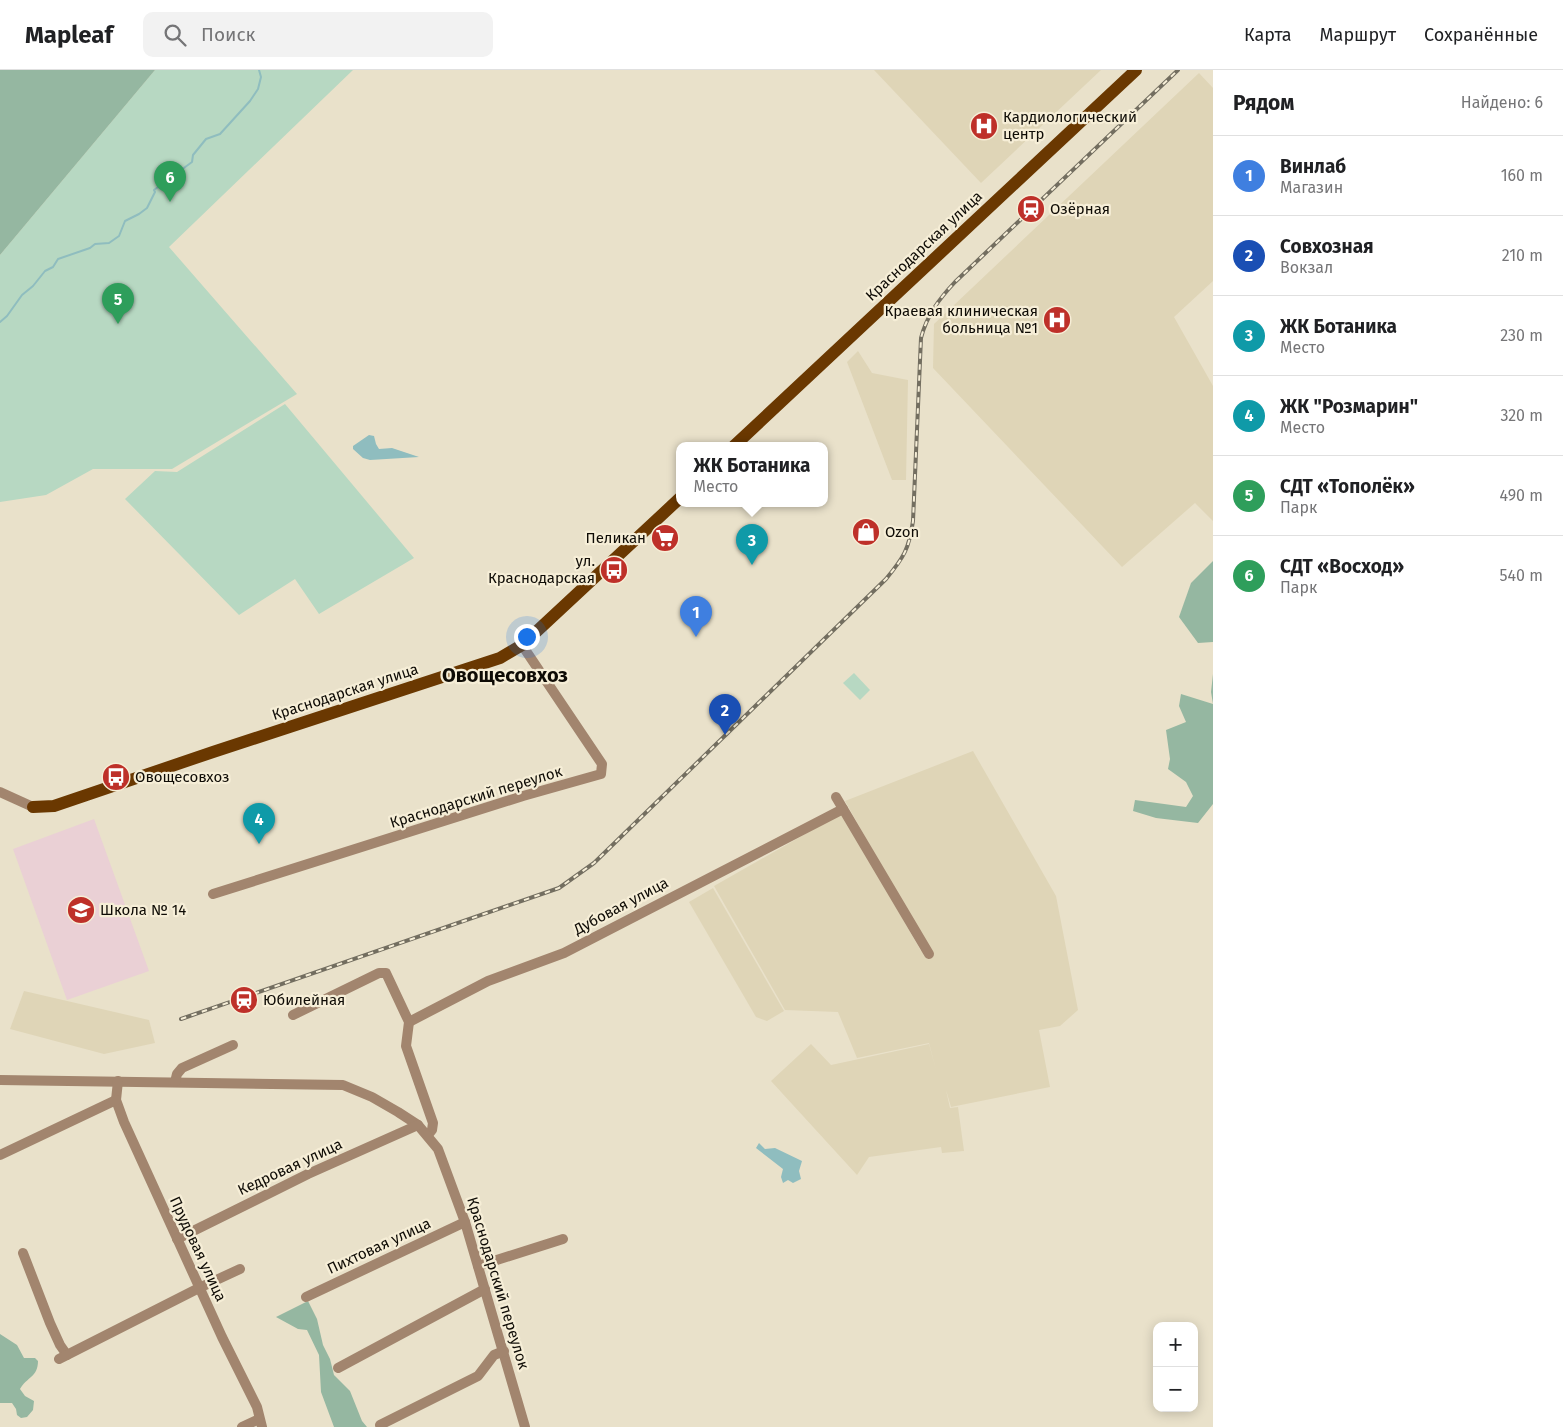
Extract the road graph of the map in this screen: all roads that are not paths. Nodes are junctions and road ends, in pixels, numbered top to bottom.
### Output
1 (1136, 70) edge
2 (738, 442) edge
3 (676, 502) edge
4 (522, 645) junction
5 (0, 792) edge
6 (836, 797) dead end
7 (34, 807) joint
8 (843, 809) junction
9 (213, 894) dead end
10 (929, 954) dead end
11 (293, 1015) dead end
12 (408, 1022) junction
13 (233, 1045) dead end
14 (0, 1080) edge
15 (118, 1081) junction
16 (175, 1082) junction
17 (116, 1100) junction
18 (418, 1125) junction
19 (428, 1135) junction
20 (0, 1155) edge
21 (466, 1222) junction
22 (177, 1239) junction
23 (563, 1240) dead end
24 (23, 1253) dead end
25 (478, 1266) junction
26 (240, 1269) dead end
27 (199, 1288) junction
28 (485, 1289) junction
29 (306, 1298) dead end
30 (504, 1351) junction
31 (338, 1368) dead end
32 (260, 1423) edge
33 (380, 1425) dead end
34 (242, 1427) edge
35 (526, 1427) edge

1 - 2 main road, Краснодарская улица
3 - 4 main road, Краснодарская улица
4 - 7 main road, Краснодарская улица
4 - 9 street, Краснодарский переулок
5 - 7 street, Краснодарская улица
6 - 8 street
8 - 10 street
8 - 12 street, Дубовая улица
11 - 12 street
12 - 19 street
13 - 16 street
14 - 15 street, Краснодарский переулок
15 - 16 street, Краснодарский переулок
15 - 17 street, Прудовая улица
16 - 18 street, Краснодарский переулок
17 - 20 street
17 - 22 street, Прудовая улица
18 - 19 street, Краснодарский переулок
18 - 22 street, Кедровая улица
19 - 21 street, Краснодарский переулок
21 - 25 street, Краснодарский переулок
21 - 29 street, Пихтовая улица
22 - 27 street, Прудовая улица
23 - 25 street
24 - 27 street
25 - 28 street, Краснодарский переулок
26 - 27 street
27 - 32 street, Прудовая улица
28 - 30 street, Краснодарский переулок
28 - 31 street
30 - 33 street
30 - 35 street, Краснодарский переулок
32 - 34 street

